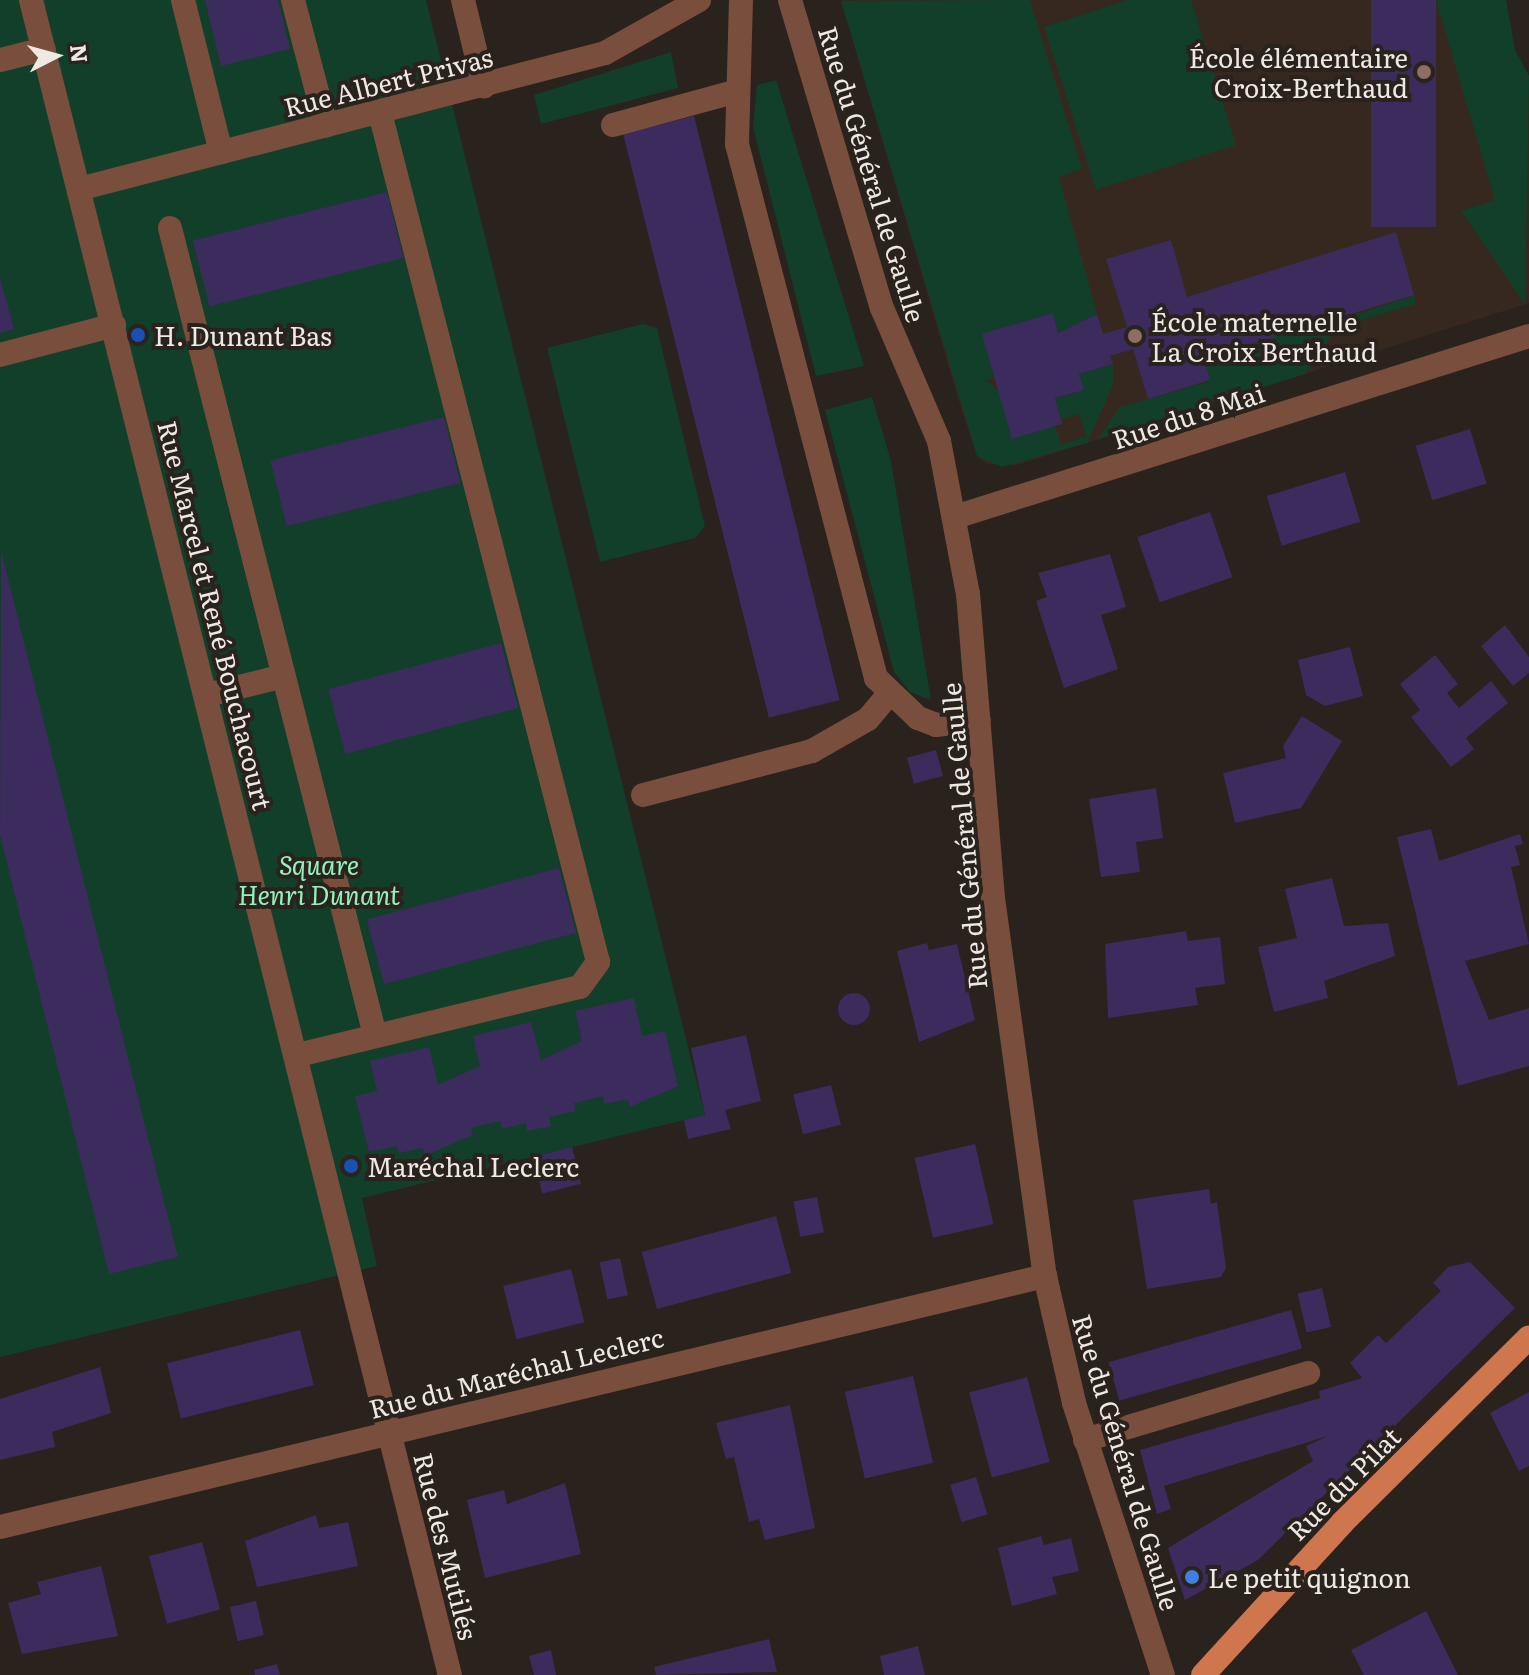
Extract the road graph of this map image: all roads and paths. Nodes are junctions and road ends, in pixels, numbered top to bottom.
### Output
1 (31, 0) edge
2 (183, 0) edge
3 (293, 0) edge
4 (463, 0) edge
5 (699, 0) edge
6 (741, 0) edge
7 (790, 0) edge
8 (44, 49) junction
9 (0, 60) edge
10 (484, 87) junction
11 (737, 91) junction
12 (380, 113) junction
13 (613, 125) dead end
14 (326, 126) junction
15 (221, 152) junction
16 (79, 189) junction
17 (170, 228) dead end
18 (114, 325) junction
19 (1529, 336) edge
20 (0, 355) edge
21 (955, 517) junction
22 (284, 676) junction
23 (207, 695) junction
24 (887, 696) junction
25 (979, 720) junction
26 (643, 795) dead end
27 (375, 1035) junction
28 (298, 1055) junction
29 (1045, 1276) junction
30 (1529, 1337) edge
31 (1308, 1373) dead end
32 (390, 1431) junction
33 (1085, 1440) junction
34 (0, 1527) edge
35 (450, 1675) edge
36 (1163, 1675) edge
37 (1203, 1675) edge

1 - 8 street, Rue Marcel et René Bouchacourt
2 - 15 street
3 - 14 street
4 - 10 street
5 - 10 street, Rue Albert Privas
6 - 11 street
7 - 21 street, Rue du Général de Gaulle
8 - 9 street
8 - 16 street, Rue Marcel et René Bouchacourt
10 - 12 street, Rue Albert Privas
11 - 13 street
11 - 24 street
12 - 14 street, Rue Albert Privas
12 - 27 street
14 - 15 street, Rue Albert Privas
15 - 16 street, Rue Albert Privas
16 - 18 street, Rue Marcel et René Bouchacourt
17 - 22 street
18 - 20 street
18 - 23 street, Rue Marcel et René Bouchacourt
19 - 21 street, Rue du 8 Mai
21 - 25 street, Rue du Général de Gaulle
22 - 23 street
22 - 27 street
23 - 28 street, Rue Marcel et René Bouchacourt
24 - 25 street
24 - 26 street
25 - 29 street, Rue du Général de Gaulle
27 - 28 street
28 - 32 street, Rue Marcel et René Bouchacourt
29 - 32 street, Rue du Maréchal Leclerc
29 - 33 street, Rue du Général de Gaulle
30 - 37 main road, Rue du Pilat
31 - 33 street
32 - 34 street, Rue du Maréchal Leclerc
32 - 35 street, Rue des Mutilés
33 - 36 street, Rue du Général de Gaulle

